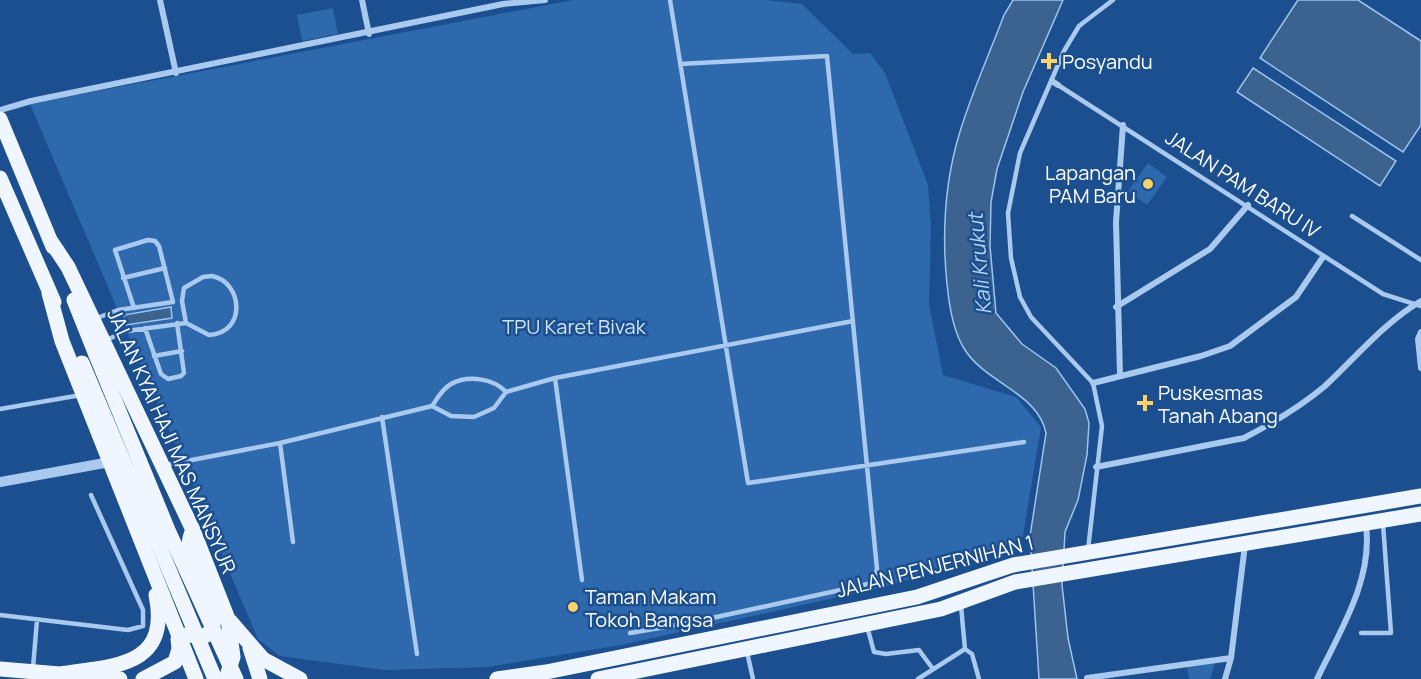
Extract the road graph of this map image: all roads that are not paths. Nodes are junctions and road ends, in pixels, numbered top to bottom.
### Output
1 (160, 0) edge
2 (362, 0) edge
3 (546, 0) edge
4 (670, 0) edge
5 (1113, 0) edge
6 (502, 2) edge
7 (369, 34) junction
8 (680, 64) junction
9 (176, 73) junction
10 (1052, 81) junction
11 (1058, 85) joint
12 (0, 110) edge
13 (0, 119) edge
14 (1123, 125) junction
15 (0, 178) edge
16 (1248, 205) junction
17 (1352, 216) dead end
18 (50, 240) junction
19 (1323, 257) junction
20 (1421, 260) edge
21 (165, 268) junction
22 (123, 278) junction
23 (49, 293) junction
24 (182, 301) junction
25 (173, 302) junction
26 (1419, 304) edge
27 (1116, 307) junction
28 (135, 308) junction
29 (93, 319) junction
30 (853, 321) junction
31 (177, 323) junction
32 (186, 323) junction
33 (145, 328) junction
34 (1421, 332) edge
35 (104, 341) junction
36 (726, 343) junction
37 (182, 351) junction
38 (154, 356) junction
39 (1421, 368) edge
40 (1120, 375) junction
41 (555, 378) junction
42 (1093, 383) junction
43 (506, 392) junction
44 (83, 395) junction
45 (432, 406) junction
46 (0, 410) edge
47 (382, 417) junction
48 (1024, 442) dead end
49 (280, 443) junction
50 (110, 462) junction
51 (163, 465) junction
52 (868, 466) junction
53 (1096, 467) junction
54 (0, 482) edge
55 (91, 495) dead end
56 (1421, 496) edge
57 (1385, 502) junction
58 (1421, 514) edge
59 (1386, 521) junction
60 (1366, 524) junction
61 (193, 530) junction
62 (293, 542) dead end
63 (1245, 545) junction
64 (1081, 553) junction
65 (150, 566) junction
66 (582, 580) dead end
67 (961, 603) junction
68 (0, 615) edge
69 (228, 619) junction
70 (37, 620) junction
71 (866, 624) junction
72 (176, 630) junction
73 (630, 633) dead end
74 (1361, 633) dead end
75 (248, 643) junction
76 (747, 649) junction
77 (965, 649) junction
78 (417, 654) dead end
79 (611, 658) junction
80 (1231, 658) junction
81 (590, 662) junction
82 (0, 669) edge
83 (933, 669) junction
84 (33, 672) junction
85 (60, 674) junction
86 (615, 675) junction
87 (1087, 678) edge
88 (120, 679) edge
89 (142, 679) edge
90 (196, 679) edge
91 (215, 679) edge
92 (226, 679) edge
93 (236, 679) edge
94 (260, 679) edge
95 (300, 679) edge
96 (497, 679) edge
97 (593, 679) edge
98 (598, 679) edge
99 (753, 679) edge
100 (918, 679) edge
101 (979, 679) edge
102 (1225, 679) edge
103 (1317, 679) edge

1 - 9 street
2 - 7 street
3 - 6 street
4 - 8 lane
5 - 10 lane
6 - 7 street
7 - 9 street
8 - 30 lane
8 - 36 lane
9 - 12 street
10 - 11 street, JALAN PAM BARU IV
10 - 42 lane
11 - 14 lane, JALAN PAM BARU IV
13 - 18 main road, JALAN KYAI HAJI MAS MANSYUR
14 - 16 lane, JALAN PAM BARU IV
14 - 27 street
15 - 23 main road
16 - 19 lane, JALAN PAM BARU IV
16 - 27 street
17 - 20 lane
18 - 29 main road, JALAN KYAI HAJI MAS MANSYUR
18 - 93 main road, JALAN KYAI HAJI MAS MANSYUR, bridge
19 - 26 lane, JALAN PAM BARU IV
19 - 40 street
21 - 22 lane
21 - 22 lane
21 - 25 lane
22 - 28 lane
23 - 44 main road
23 - 91 main road, bridge
24 - 25 lane
24 - 32 lane
24 - 32 lane
25 - 28 lane
26 - 53 street
27 - 40 street
28 - 29 lane
29 - 35 main road, JALAN KYAI HAJI MAS MANSYUR
30 - 36 lane
30 - 52 lane
31 - 32 lane
31 - 33 lane
31 - 37 lane
33 - 35 lane
33 - 38 lane
34 - 39 street
35 - 51 main road, JALAN KYAI HAJI MAS MANSYUR
36 - 41 lane
36 - 52 lane
37 - 38 lane
37 - 38 lane
40 - 42 street
41 - 43 lane
41 - 66 lane
42 - 53 lane
43 - 45 lane
43 - 45 lane
44 - 46 lane
44 - 50 main road
45 - 47 lane
47 - 49 lane
47 - 78 lane
48 - 52 lane
49 - 51 lane
49 - 62 lane
50 - 54 street
50 - 65 main road
51 - 61 main road, JALAN KYAI HAJI MAS MANSYUR
52 - 73 lane
53 - 64 lane
55 - 70 lane
56 - 57 main road, JALAN PENJERNIHAN 1
57 - 59 main road
57 - 64 main road, JALAN PENJERNIHAN 1
58 - 59 main road, JALAN PENJERNIHAN 1
59 - 60 main road, JALAN PENJERNIHAN 1
59 - 74 lane
60 - 63 main road, JALAN PENJERNIHAN 1
60 - 103 street
61 - 69 main road, JALAN KYAI HAJI MAS MANSYUR
61 - 72 main road
63 - 67 main road, JALAN PENJERNIHAN 1
63 - 80 street
64 - 79 main road, JALAN PENJERNIHAN 1
65 - 72 main road
65 - 85 main road
67 - 71 main road, JALAN PENJERNIHAN 1
67 - 77 lane
68 - 70 lane
69 - 75 main road
69 - 92 main road, JALAN KYAI HAJI MAS MANSYUR
70 - 84 lane
71 - 76 main road, JALAN PENJERNIHAN 1
71 - 83 lane
72 - 89 main road
72 - 90 main road
75 - 94 main road
75 - 95 main road
76 - 86 main road, JALAN PENJERNIHAN 1
76 - 99 lane
77 - 83 lane
77 - 101 lane
79 - 81 main road, JALAN PENJERNIHAN 1
79 - 86 main road
80 - 87 street
80 - 102 street
81 - 96 main road, JALAN PENJERNIHAN 1
81 - 97 main road
82 - 84 main road
83 - 100 lane
84 - 85 main road
85 - 88 main road
86 - 98 main road, JALAN PENJERNIHAN 1

